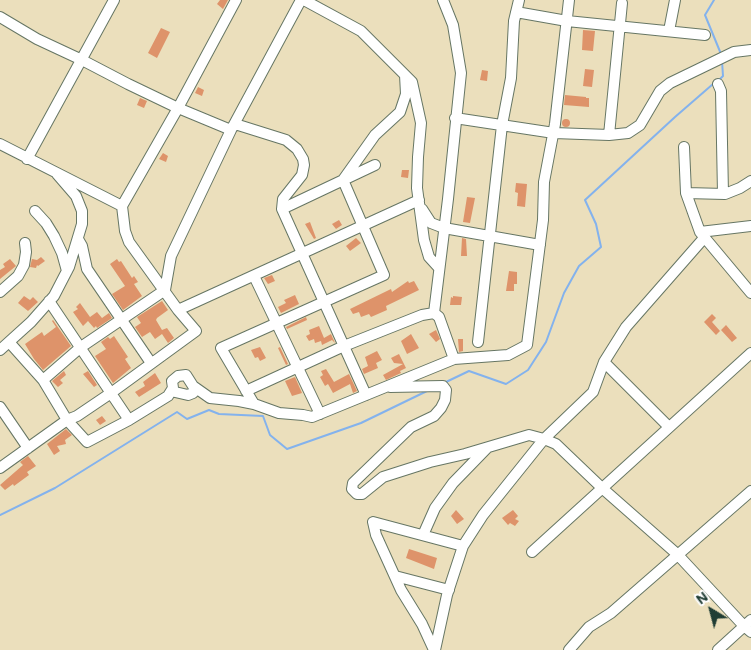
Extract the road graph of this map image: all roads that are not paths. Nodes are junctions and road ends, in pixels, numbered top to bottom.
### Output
1 (114, 0) edge
2 (236, 0) edge
3 (302, 0) edge
4 (443, 0) edge
5 (519, 0) edge
6 (569, 0) edge
7 (675, 0) edge
8 (622, 3) dead end
9 (516, 12) junction
10 (0, 16) edge
11 (567, 21) junction
12 (620, 26) junction
13 (669, 31) junction
14 (705, 35) dead end
15 (751, 50) edge
16 (82, 60) junction
17 (405, 74) junction
18 (718, 84) dead end
19 (178, 108) junction
20 (455, 118) junction
21 (502, 125) junction
22 (233, 127) junction
23 (554, 133) junction
24 (609, 135) junction
25 (0, 144) edge
26 (684, 147) dead end
27 (27, 159) junction
28 (375, 165) dead end
29 (57, 174) junction
30 (342, 180) junction
31 (751, 181) edge
32 (686, 192) junction
33 (723, 194) junction
34 (419, 202) junction
35 (122, 206) junction
36 (282, 209) junction
37 (35, 211) dead end
38 (363, 226) junction
39 (751, 226) edge
40 (444, 228) junction
41 (702, 235) junction
42 (490, 236) junction
43 (78, 238) junction
44 (25, 243) dead end
45 (540, 245) junction
46 (303, 254) junction
47 (439, 268) junction
48 (67, 271) junction
49 (254, 276) junction
50 (165, 290) junction
51 (0, 292) edge
52 (751, 293) edge
53 (324, 301) junction
54 (49, 302) junction
55 (178, 310) junction
56 (434, 313) junction
57 (121, 320) junction
58 (276, 322) junction
59 (9, 342) junction
60 (478, 342) dead end
61 (344, 346) junction
62 (81, 347) junction
63 (0, 350) edge
64 (751, 353) edge
65 (454, 359) junction
66 (604, 362) junction
67 (152, 363) junction
68 (298, 368) junction
69 (43, 380) junction
70 (384, 388) junction
71 (196, 389) junction
72 (246, 391) junction
73 (175, 392) dead end
74 (111, 393) junction
75 (366, 395) junction
76 (254, 404) junction
77 (0, 407) edge
78 (320, 414) junction
79 (67, 420) junction
80 (129, 420) junction
81 (669, 427) junction
82 (544, 439) junction
83 (488, 447) junction
84 (28, 448) junction
85 (0, 468) edge
86 (602, 488) junction
87 (751, 490) edge
88 (423, 535) junction
89 (463, 546) junction
90 (532, 552) dead end
91 (677, 554) junction
92 (394, 576) junction
93 (449, 590) junction
94 (749, 626) edge
95 (434, 650) edge
96 (569, 650) edge
97 (718, 650) edge

1 - 16 street
2 - 19 street
3 - 17 street
3 - 22 street
4 - 20 street
5 - 9 street
6 - 11 street
7 - 13 street
8 - 12 street
9 - 11 street
9 - 21 street
10 - 16 street
11 - 12 street
11 - 23 street
12 - 13 street
12 - 24 street
13 - 14 street
15 - 24 street
16 - 19 street
16 - 27 street
17 - 30 street
17 - 34 street
18 - 33 street
19 - 22 street
19 - 35 street
20 - 21 street
20 - 40 street
21 - 23 street
21 - 42 street
22 - 36 street
22 - 50 street
23 - 24 street
23 - 45 street
25 - 27 street
26 - 32 street
27 - 29 street
28 - 30 street
29 - 35 street
29 - 43 street
30 - 36 street
30 - 38 street
31 - 33 street
32 - 33 street
32 - 41 street
34 - 38 street
34 - 40 street
34 - 47 street
35 - 50 street
36 - 46 street
37 - 48 street
38 - 46 street
38 - 53 street
39 - 41 street
40 - 42 street
40 - 47 street
41 - 52 street
41 - 66 street
42 - 45 street
42 - 60 street
43 - 48 street
43 - 57 street
44 - 51 street
45 - 65 street
46 - 49 street
46 - 53 street
47 - 56 street
48 - 54 street
49 - 55 street
49 - 58 street
50 - 55 street
50 - 57 street
53 - 58 street
53 - 61 street
54 - 59 street
54 - 62 street
55 - 67 street
56 - 61 street
56 - 65 street
57 - 62 street
57 - 67 street
58 - 68 street
58 - 72 street
59 - 63 street
59 - 69 street
61 - 68 street
61 - 75 street
62 - 69 street
62 - 74 street
64 - 81 street
65 - 70 street
66 - 81 street
66 - 82 street
67 - 74 street
68 - 72 street
68 - 78 street
69 - 79 street
70 - 75 street
70 - 83 street
71 - 73 street
71 - 76 street
71 - 80 street
72 - 76 street
74 - 79 street
74 - 80 street
75 - 78 street
76 - 78 street
77 - 84 street
79 - 80 street
79 - 84 street
81 - 86 street
82 - 83 street
82 - 86 street
82 - 89 street
83 - 88 street
84 - 85 street
86 - 90 street
86 - 91 street
87 - 91 street
88 - 89 street
88 - 92 street
89 - 93 street
91 - 94 street
91 - 96 street
92 - 93 street
92 - 95 street
93 - 95 street
94 - 97 street

